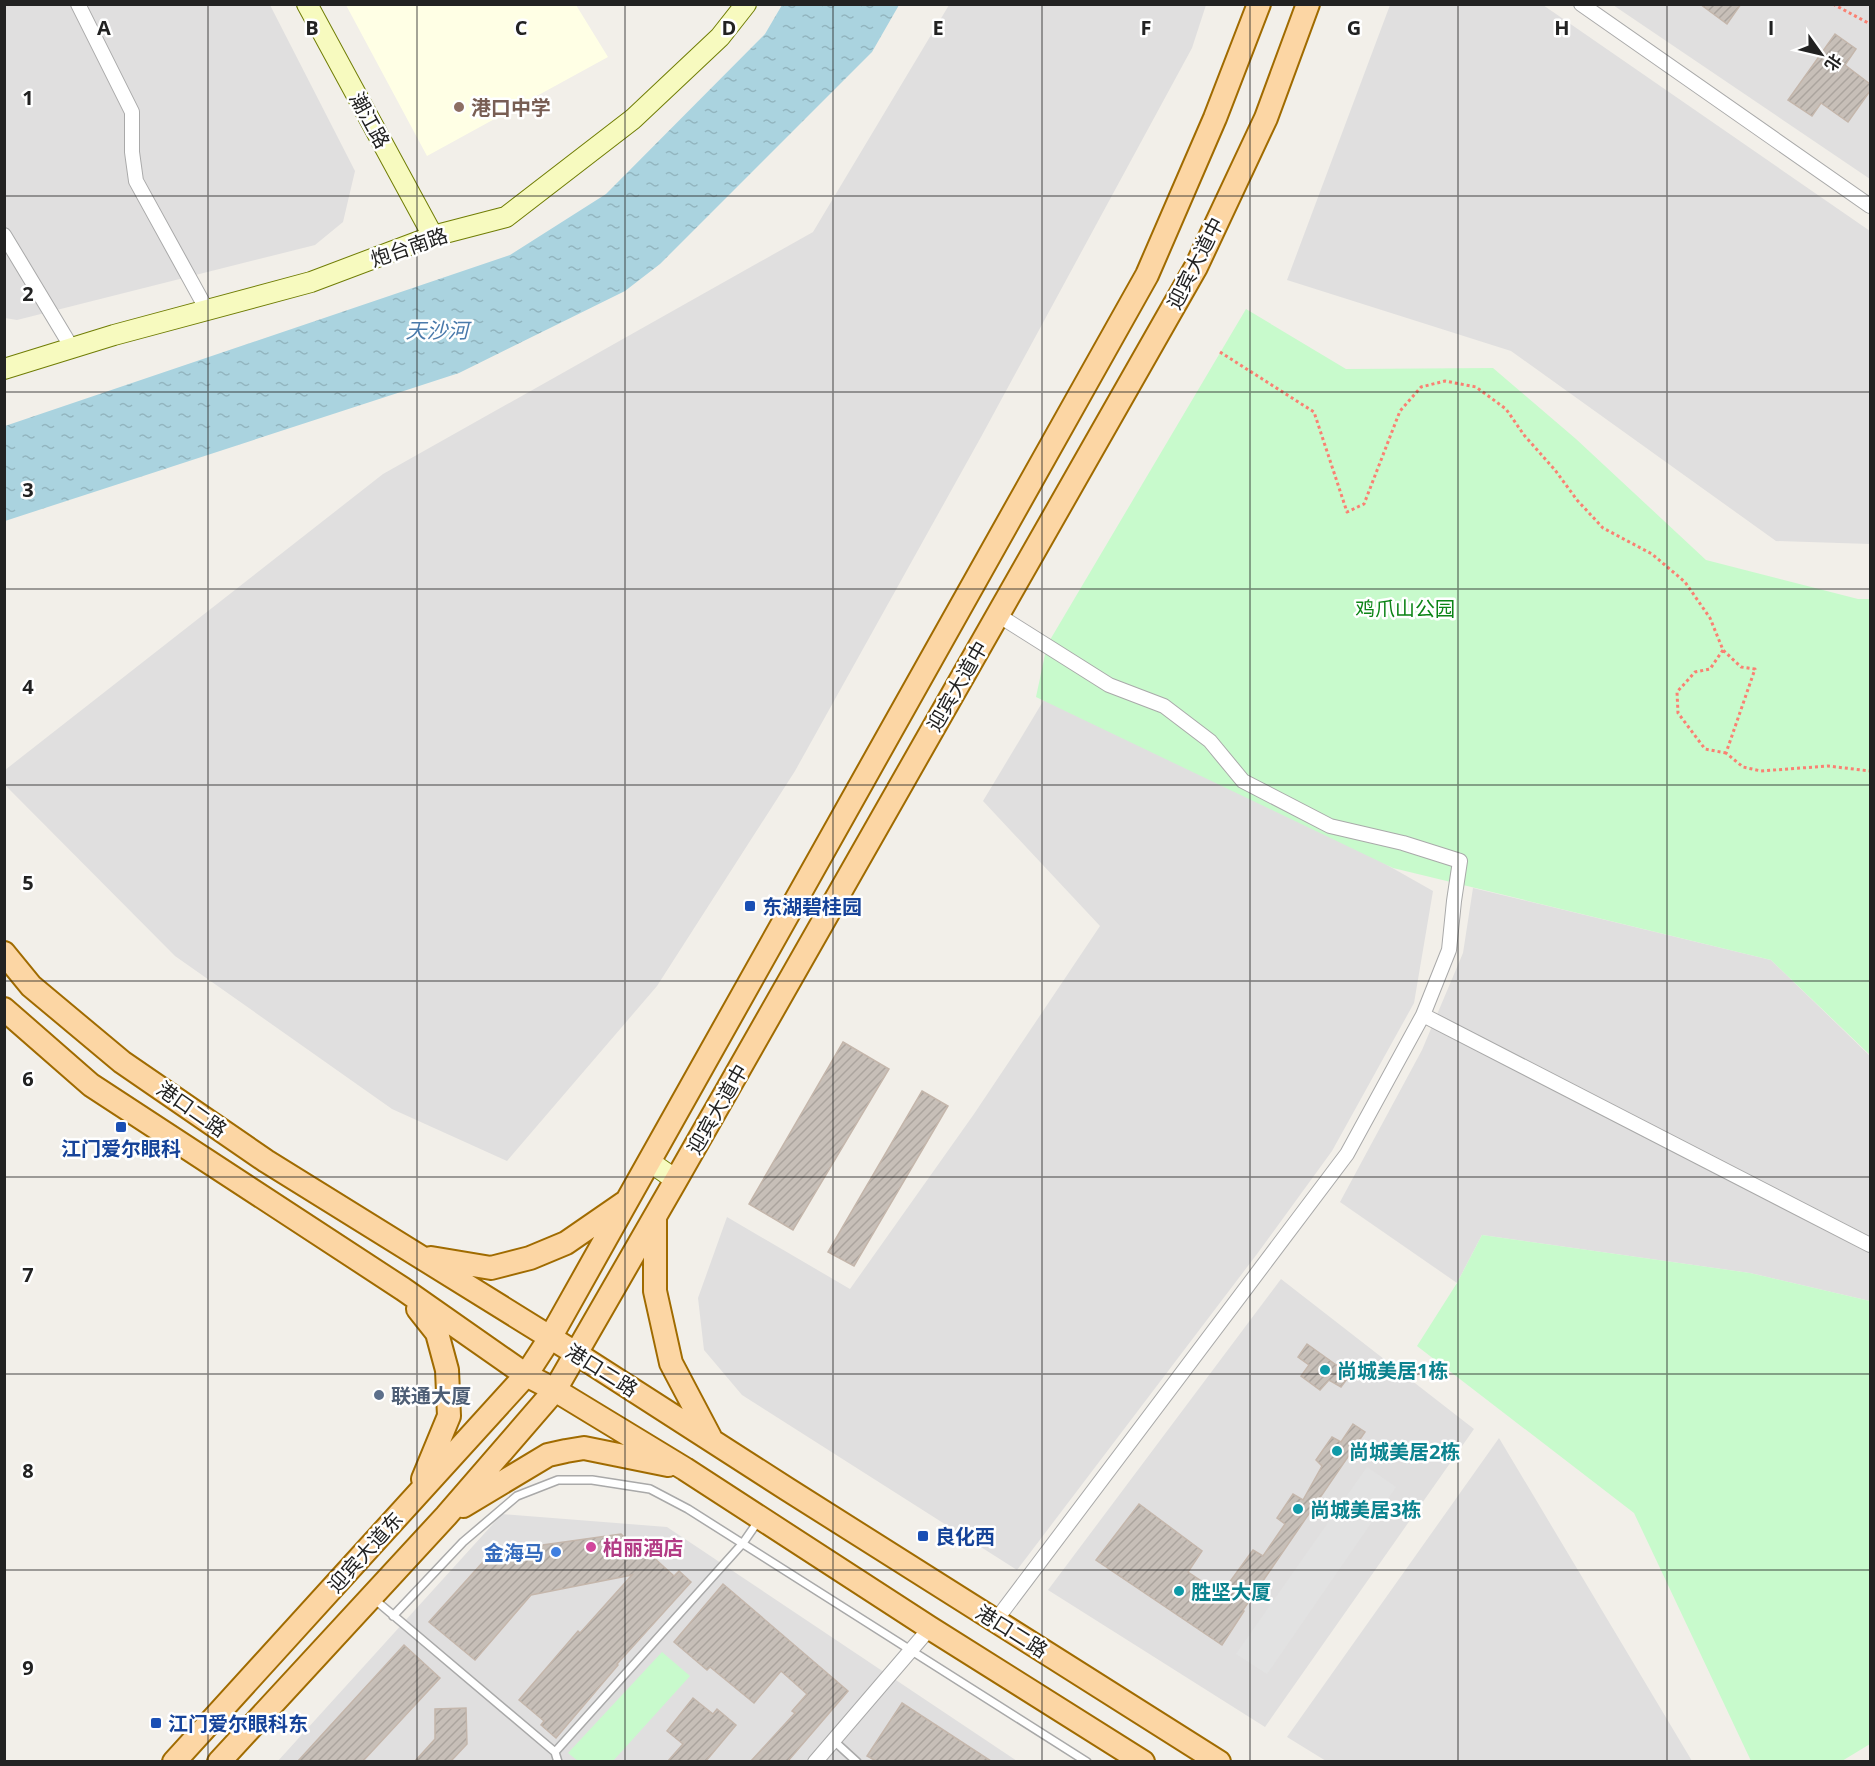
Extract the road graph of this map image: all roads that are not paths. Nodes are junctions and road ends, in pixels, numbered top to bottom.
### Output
1 (78, 4) edge
2 (307, 4) edge
3 (746, 4) edge
4 (1259, 4) edge
5 (1308, 4) edge
6 (1581, 4) edge
7 (1870, 206) edge
8 (4, 235) edge
9 (433, 236) junction
10 (207, 310) junction
11 (72, 348) junction
12 (4, 369) edge
13 (998, 615) junction
14 (4, 953) edge
15 (4, 1009) edge
16 (1422, 1015) junction
17 (266, 1161) junction
18 (650, 1162) junction
19 (676, 1180) junction
20 (250, 1190) junction
21 (627, 1201) junction
22 (655, 1217) junction
23 (1870, 1245) edge
24 (420, 1257) junction
25 (403, 1289) junction
26 (550, 1338) junction
27 (577, 1354) junction
28 (526, 1375) junction
29 (555, 1390) junction
30 (711, 1439) junction
31 (685, 1469) junction
32 (787, 1489) junction
33 (417, 1495) junction
34 (446, 1516) junction
35 (763, 1519) junction
36 (743, 1543) junction
37 (372, 1597) junction
38 (393, 1616) junction
39 (996, 1620) junction
40 (930, 1628) junction
41 (911, 1650) junction
42 (833, 1740) junction
43 (555, 1752) junction
44 (174, 1761) edge
45 (219, 1761) edge
46 (558, 1761) edge
47 (815, 1761) edge
48 (857, 1761) edge
49 (1087, 1761) edge
50 (1143, 1761) edge
51 (1219, 1761) edge

1 - 10 street
2 - 9 street, 潮江路
3 - 9 street, 炮台南路
4 - 18 main road, 迎宾大道中
5 - 13 main road, 迎宾大道中
6 - 7 street
8 - 11 street
9 - 10 street, 炮台南路
10 - 11 street, 炮台南路
11 - 12 street, 炮台南路
13 - 16 street
13 - 19 main road, 迎宾大道中
14 - 17 main road, 港口二路
15 - 20 main road, 港口二路
16 - 23 street
16 - 39 street
17 - 20 main road
17 - 24 main road, 港口二路
18 - 19 street
18 - 21 main road, 迎宾大道中
19 - 22 main road, 迎宾大道中
20 - 25 main road, 港口二路
21 - 24 main road
21 - 26 main road, 迎宾大道中
22 - 27 main road, 迎宾大道中
22 - 30 main road
24 - 26 main road, 港口二路
25 - 28 main road, 港口二路
25 - 33 main road
26 - 27 main road, 港口二路
26 - 28 main road, 迎宾大道东
27 - 29 main road, 迎宾大道东
27 - 30 main road, 港口二路
28 - 29 main road, 港口二路
28 - 33 main road, 迎宾大道东
29 - 31 main road, 港口二路
29 - 34 main road, 迎宾大道东
30 - 32 main road, 港口二路
31 - 34 main road
31 - 35 main road, 港口二路
32 - 35 main road
32 - 39 main road, 港口二路
33 - 44 main road, 迎宾大道东
34 - 37 main road, 迎宾大道东
35 - 36 lane
35 - 40 main road, 港口二路
36 - 38 lane
36 - 41 lane
36 - 43 lane
37 - 38 lane
37 - 45 main road, 迎宾大道东
38 - 43 lane
39 - 51 main road, 港口二路
40 - 41 street
40 - 50 main road, 港口二路
41 - 42 street
41 - 49 lane
42 - 47 street
42 - 48 lane
43 - 46 lane

